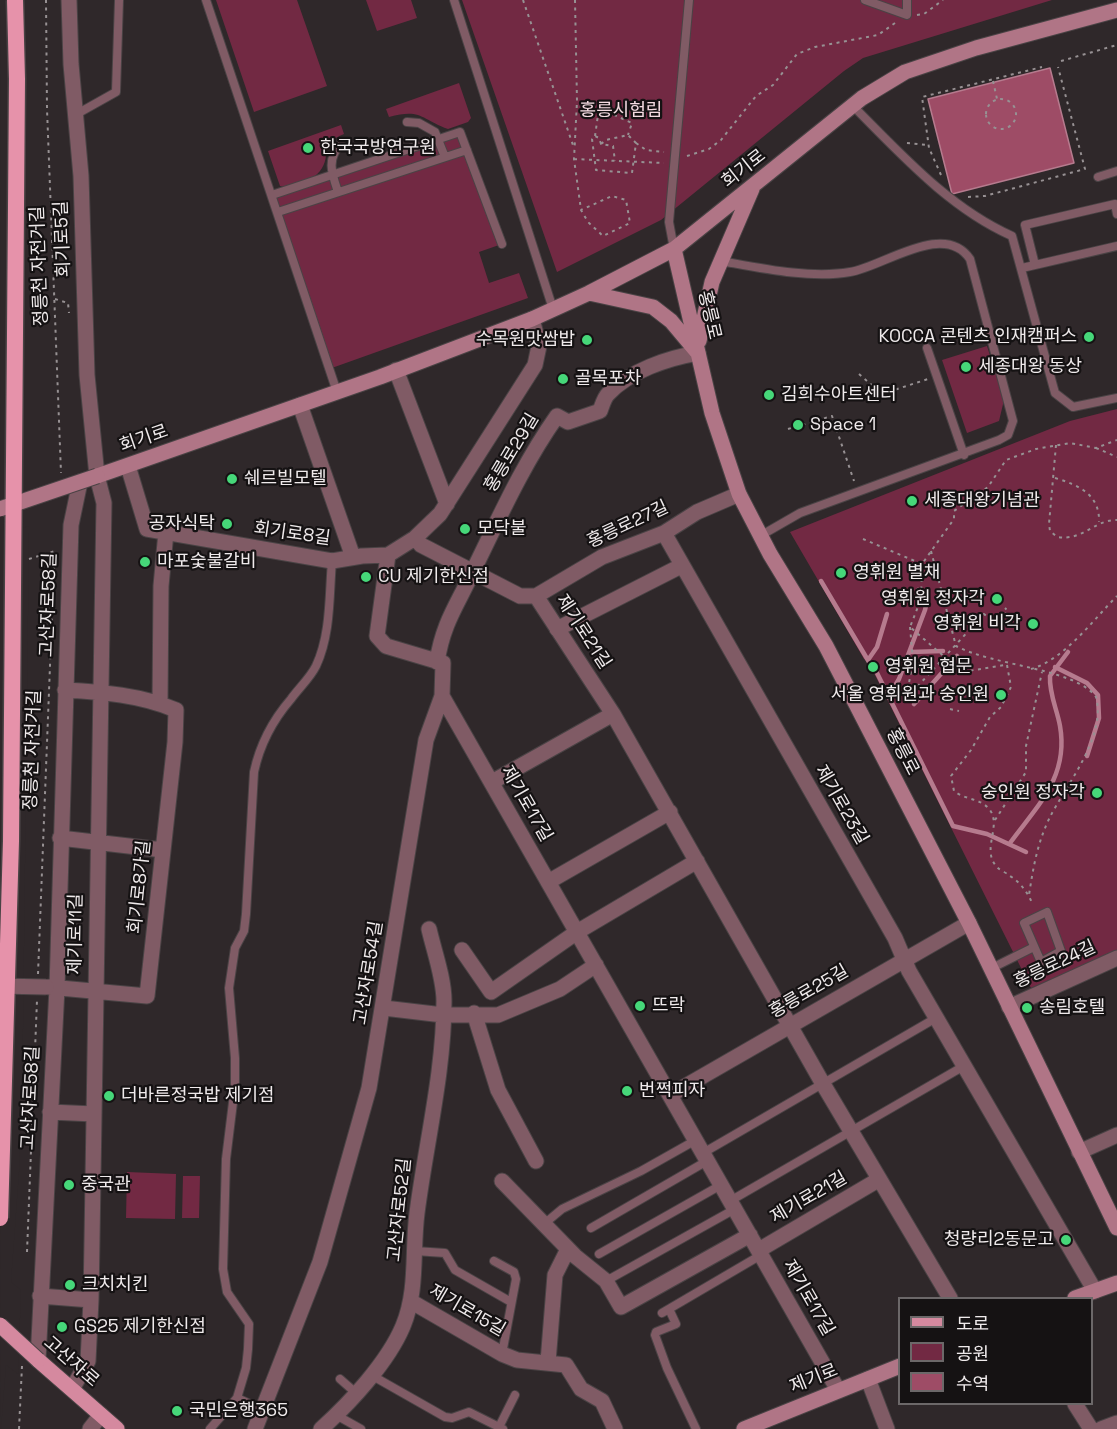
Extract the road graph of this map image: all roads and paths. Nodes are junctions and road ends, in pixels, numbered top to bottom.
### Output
1 (15, 0) edge
2 (46, 0) edge
3 (69, 0) edge
4 (118, 0) edge
5 (206, 0) edge
6 (454, 0) edge
7 (523, 0) edge
8 (575, 0) edge
9 (688, 0) edge
10 (865, 0) edge
11 (907, 0) edge
12 (943, 0) edge
13 (1117, 10) edge
14 (907, 15) junction
15 (1117, 45) edge
16 (1061, 61) dead end
17 (1042, 67) dead end
18 (1059, 67) dead end
19 (993, 81) junction
20 (998, 100) junction
21 (853, 106) junction
22 (75, 115) junction
23 (407, 122) dead end
24 (628, 135) junction
25 (595, 136) junction
26 (438, 139) junction
27 (889, 142) junction
28 (636, 143) junction
29 (341, 144) dead end
30 (602, 144) junction
31 (928, 145) junction
32 (574, 149) junction
33 (467, 150) junction
34 (675, 154) junction
35 (445, 157) junction
36 (574, 159) junction
37 (594, 160) junction
38 (615, 161) junction
39 (634, 162) junction
40 (674, 164) junction
41 (1117, 171) edge
42 (332, 175) junction
43 (1098, 177) dead end
44 (944, 182) dead end
45 (754, 186) junction
46 (338, 192) junction
47 (272, 195) junction
48 (965, 198) dead end
49 (1116, 204) edge
50 (580, 210) junction
51 (278, 212) junction
52 (1117, 214) edge
53 (502, 244) dead end
54 (1117, 246) edge
55 (674, 249) junction
56 (721, 261) junction
57 (1035, 265) junction
58 (1022, 268) junction
59 (589, 293) junction
60 (553, 309) junction
61 (532, 319) junction
62 (927, 348) dead end
63 (698, 353) junction
64 (396, 370) junction
65 (859, 374) dead end
66 (937, 376) junction
67 (337, 392) junction
68 (1117, 398) edge
69 (300, 405) junction
70 (788, 429) dead end
71 (1117, 440) edge
72 (1056, 445) junction
73 (1096, 448) junction
74 (964, 454) junction
75 (1117, 458) edge
76 (128, 466) junction
77 (97, 476) junction
78 (61, 478) dead end
79 (1055, 478) junction
80 (80, 482) junction
81 (858, 492) junction
82 (740, 494) junction
83 (447, 504) junction
84 (0, 509) edge
85 (1117, 520) edge
86 (1099, 524) junction
87 (166, 532) junction
88 (664, 533) junction
89 (760, 536) junction
90 (415, 538) junction
91 (863, 539) dead end
92 (55, 551) dead end
93 (931, 551) junction
94 (388, 555) junction
95 (353, 557) junction
96 (332, 561) junction
97 (922, 564) junction
98 (681, 566) junction
99 (474, 570) junction
100 (536, 596) junction
101 (1117, 596) edge
102 (1005, 608) dead end
103 (910, 627) junction
104 (557, 629) junction
105 (956, 646) junction
106 (944, 657) junction
107 (437, 662) junction
108 (1007, 664) junction
109 (1030, 669) junction
110 (1042, 672) junction
111 (65, 690) junction
112 (100, 692) junction
113 (442, 696) junction
114 (160, 703) junction
115 (950, 709) dead end
116 (959, 711) dead end
117 (614, 714) junction
118 (492, 782) junction
119 (670, 812) junction
120 (994, 820) junction
121 (60, 838) junction
122 (97, 840) junction
123 (164, 850) junction
124 (697, 861) junction
125 (549, 882) junction
126 (969, 923) junction
127 (429, 929) dead end
128 (577, 932) junction
129 (1034, 947) junction
130 (462, 950) dead end
131 (1117, 958) edge
132 (904, 960) junction
133 (596, 965) junction
134 (990, 969) junction
135 (0, 986) edge
136 (44, 986) junction
137 (95, 990) junction
138 (1009, 1007) junction
139 (384, 1008) junction
140 (474, 1013) junction
141 (443, 1015) junction
142 (936, 1018) junction
143 (789, 1026) junction
144 (964, 1066) junction
145 (823, 1084) junction
146 (670, 1095) junction
147 (50, 1112) junction
148 (94, 1114) junction
149 (850, 1132) junction
150 (1117, 1136) edge
151 (702, 1151) junction
152 (1079, 1152) junction
153 (536, 1161) dead end
154 (878, 1180) junction
155 (502, 1181) dead end
156 (721, 1185) junction
157 (732, 1205) junction
158 (0, 1218) edge
159 (544, 1224) junction
160 (591, 1228) dead end
161 (1117, 1228) edge
162 (750, 1235) junction
163 (568, 1249) junction
164 (415, 1251) junction
165 (27, 1253) dead end
166 (760, 1253) junction
167 (599, 1254) dead end
168 (494, 1261) dead end
169 (606, 1281) junction
170 (1117, 1283) edge
171 (1095, 1291) junction
172 (40, 1296) junction
173 (949, 1297) edge
174 (1080, 1297) edge
175 (91, 1299) junction
176 (412, 1302) junction
177 (512, 1302) junction
178 (0, 1325) edge
179 (502, 1354) junction
180 (30, 1359) junction
181 (548, 1362) junction
182 (898, 1367) edge
183 (371, 1375) junction
184 (340, 1379) dead end
185 (868, 1379) junction
186 (72, 1389) junction
187 (838, 1390) junction
188 (356, 1393) junction
189 (515, 1395) dead end
190 (237, 1398) junction
191 (1076, 1405) edge
192 (263, 1410) junction
193 (101, 1415) junction
194 (336, 1416) junction
195 (1117, 1423) edge
196 (501, 1428) edge
197 (19, 1429) edge
198 (90, 1429) edge
199 (117, 1429) edge
200 (210, 1429) edge
201 (255, 1429) edge
202 (321, 1429) edge
203 (362, 1429) edge
204 (615, 1429) edge
205 (696, 1429) edge
206 (744, 1429) edge
207 (887, 1429) edge
208 (1091, 1429) edge
209 (1101, 1429) edge

1 - 158 highway, bridge
2 - 78 path, 정릉천 자전거길
3 - 22 street, 회기로5길
4 - 22 lane
5 - 47 lane
6 - 60 lane
7 - 32 path
8 - 32 path
9 - 34 lane
10 - 14 lane
11 - 14 lane
12 - 14 path
13 - 21 main road, 회기로
14 - 34 path
15 - 16 path
17 - 19 path
18 - 48 path
19 - 20 path
19 - 31 path
20 - 20 path
21 - 27 lane
21 - 45 main road, 회기로
22 - 77 street, 회기로5길
23 - 26 lane
24 - 25 path
24 - 28 path
24 - 30 path
25 - 30 path
25 - 37 path
26 - 33 lane
26 - 35 lane
26 - 42 lane
27 - 31 path
27 - 58 lane
28 - 34 path
28 - 39 path
29 - 42 lane
30 - 38 path
31 - 44 path
32 - 36 path
33 - 35 lane
33 - 53 lane
34 - 40 lane
35 - 46 lane
36 - 37 path
36 - 50 path
37 - 38 path
37 - 39 path
38 - 39 path
39 - 40 path
40 - 55 lane
41 - 43 lane
42 - 46 lane
42 - 47 lane
45 - 55 main road, 회기로
45 - 56 main road
46 - 51 lane
47 - 51 lane
49 - 52 lane
49 - 57 lane
50 - 50 path
51 - 67 lane
54 - 57 lane
55 - 59 main road, 회기로
55 - 63 main road, 홍릉로
56 - 63 main road
56 - 74 lane
57 - 58 lane
58 - 68 lane
59 - 60 main road, 회기로
59 - 63 main road
60 - 61 main road, 회기로
61 - 64 main road, 회기로
61 - 83 street, 회기로8길
62 - 66 lane
63 - 82 main road, 홍릉로
63 - 99 street, 홍릉로29길
64 - 67 main road, 회기로
64 - 83 street
65 - 66 path
66 - 74 lane
67 - 69 main road, 회기로
69 - 76 main road, 회기로
69 - 95 street
70 - 81 path
71 - 73 path
72 - 73 path
72 - 79 path
72 - 93 path
73 - 75 path
74 - 81 lane
76 - 77 main road, 회기로
76 - 87 street, 회기로8길
77 - 80 main road, 회기로, bridge
77 - 112 street, 제기로11길
79 - 86 path
79 - 86 path
80 - 84 main road, 회기로, bridge
80 - 111 street, 고산자로58길
81 - 89 lane
82 - 88 street, 홍릉로27길
82 - 89 main road, 홍릉로
83 - 90 street, 회기로8길
85 - 86 path
87 - 96 street, 회기로8길
87 - 114 street
88 - 98 street, 제기로23길
88 - 100 street, 홍릉로27길
89 - 126 main road, 홍릉로
90 - 94 street, 회기로8길
90 - 99 street, 제기로21길
91 - 97 path
92 - 136 path, 정릉천 자전거길
93 - 97 path
93 - 105 path
94 - 95 street, 회기로8길
94 - 107 street
95 - 96 street, 회기로8길
96 - 190 lane
97 - 103 path
98 - 104 street
98 - 132 street, 제기로23길
99 - 100 street, 제기로21길
99 - 107 street, 홍릉로29길
100 - 104 street, 제기로21길
101 - 109 path
102 - 105 path
103 - 106 path
103 - 106 path
104 - 117 street, 제기로21길
105 - 106 path
105 - 108 path
106 - 108 path
107 - 113 street, 고산자로54길
108 - 109 path
108 - 120 path
109 - 110 path
110 - 120 path
110 - 120 path
111 - 112 street
111 - 121 street, 고산자로58길
112 - 114 street
112 - 122 street, 제기로11길
113 - 118 street, 제기로17길
113 - 139 street, 고산자로54길
114 - 123 street, 회기로8가길
115 - 116 path
117 - 118 street
117 - 119 street, 제기로21길
118 - 125 street, 제기로17길
119 - 124 street, 제기로21길
119 - 125 street
121 - 122 street
121 - 136 street, 고산자로58길
122 - 123 street
122 - 137 street, 제기로11길
123 - 137 street, 회기로8가길
124 - 128 street
124 - 143 street, 제기로21길
125 - 128 street, 제기로17길
126 - 132 street, 홍릉로25길
126 - 134 main road, 홍릉로
127 - 141 street, 고산자로52길
128 - 130 street
128 - 133 street, 제기로17길
129 - 129 lane
129 - 134 lane
131 - 138 street, 홍릉로24길
132 - 142 street, 제기로23길
132 - 143 street, 홍릉로25길
133 - 140 street
133 - 146 street, 제기로17길
134 - 138 main road, 홍릉로
135 - 136 street, 회기로8가길, bridge
136 - 137 street, 회기로8가길
136 - 147 street, 고산자로58길
136 - 165 path, 정릉천 자전거길
137 - 148 street, 제기로11길
138 - 152 main road, 홍릉로
139 - 141 street
139 - 192 street, 고산자로54길
140 - 141 street
140 - 153 street
141 - 164 street, 고산자로52길
142 - 144 street, 제기로23길
142 - 145 lane
143 - 145 street, 제기로21길
143 - 146 street, 홍릉로25길
144 - 149 lane
144 - 171 street, 제기로23길
145 - 149 street, 제기로21길
145 - 151 lane
146 - 151 street, 제기로17길
147 - 148 street
147 - 172 street, 고산자로58길
148 - 175 street, 제기로11길
149 - 154 street, 제기로21길
149 - 157 lane
150 - 152 street
151 - 156 street, 제기로17길
151 - 159 lane
151 - 160 lane
152 - 161 main road, 홍릉로
154 - 166 street, 제기로21길
154 - 173 street, 제기로21길
155 - 159 street
156 - 157 street, 제기로17길
156 - 167 lane
157 - 162 street, 제기로17길
157 - 169 lane
159 - 163 street
162 - 166 street, 제기로17길
162 - 169 street
163 - 169 street
163 - 181 street
164 - 176 street, 고산자로52길
164 - 177 lane, 제기로15길
166 - 187 street, 제기로17길
166 - 205 lane, 제기로17길
168 - 177 lane, 제기로15길
170 - 171 main road
171 - 174 main road
172 - 175 street
172 - 180 street, 고산자로58길
175 - 186 street, 제기로11길
176 - 179 street, 제기로15길
176 - 183 street, 고산자로52길
177 - 179 lane, 제기로15길
178 - 180 main road, 고산자로, bridge
179 - 181 street, 제기로15길
180 - 186 main road, 고산자로
180 - 197 path
181 - 204 street, 제기로15길
182 - 185 main road, 제기로
183 - 188 street, 고산자로52길
183 - 196 lane
184 - 188 lane
185 - 187 main road, 제기로
185 - 207 street
186 - 193 main road, 고산자로
187 - 206 main road, 제기로
188 - 194 street, 고산자로52길
189 - 196 lane
190 - 192 lane
190 - 200 lane
191 - 208 street
192 - 201 street, 고산자로54길
193 - 198 street
193 - 199 main road, 고산자로
194 - 202 street, 고산자로52길
194 - 203 lane
195 - 209 street

